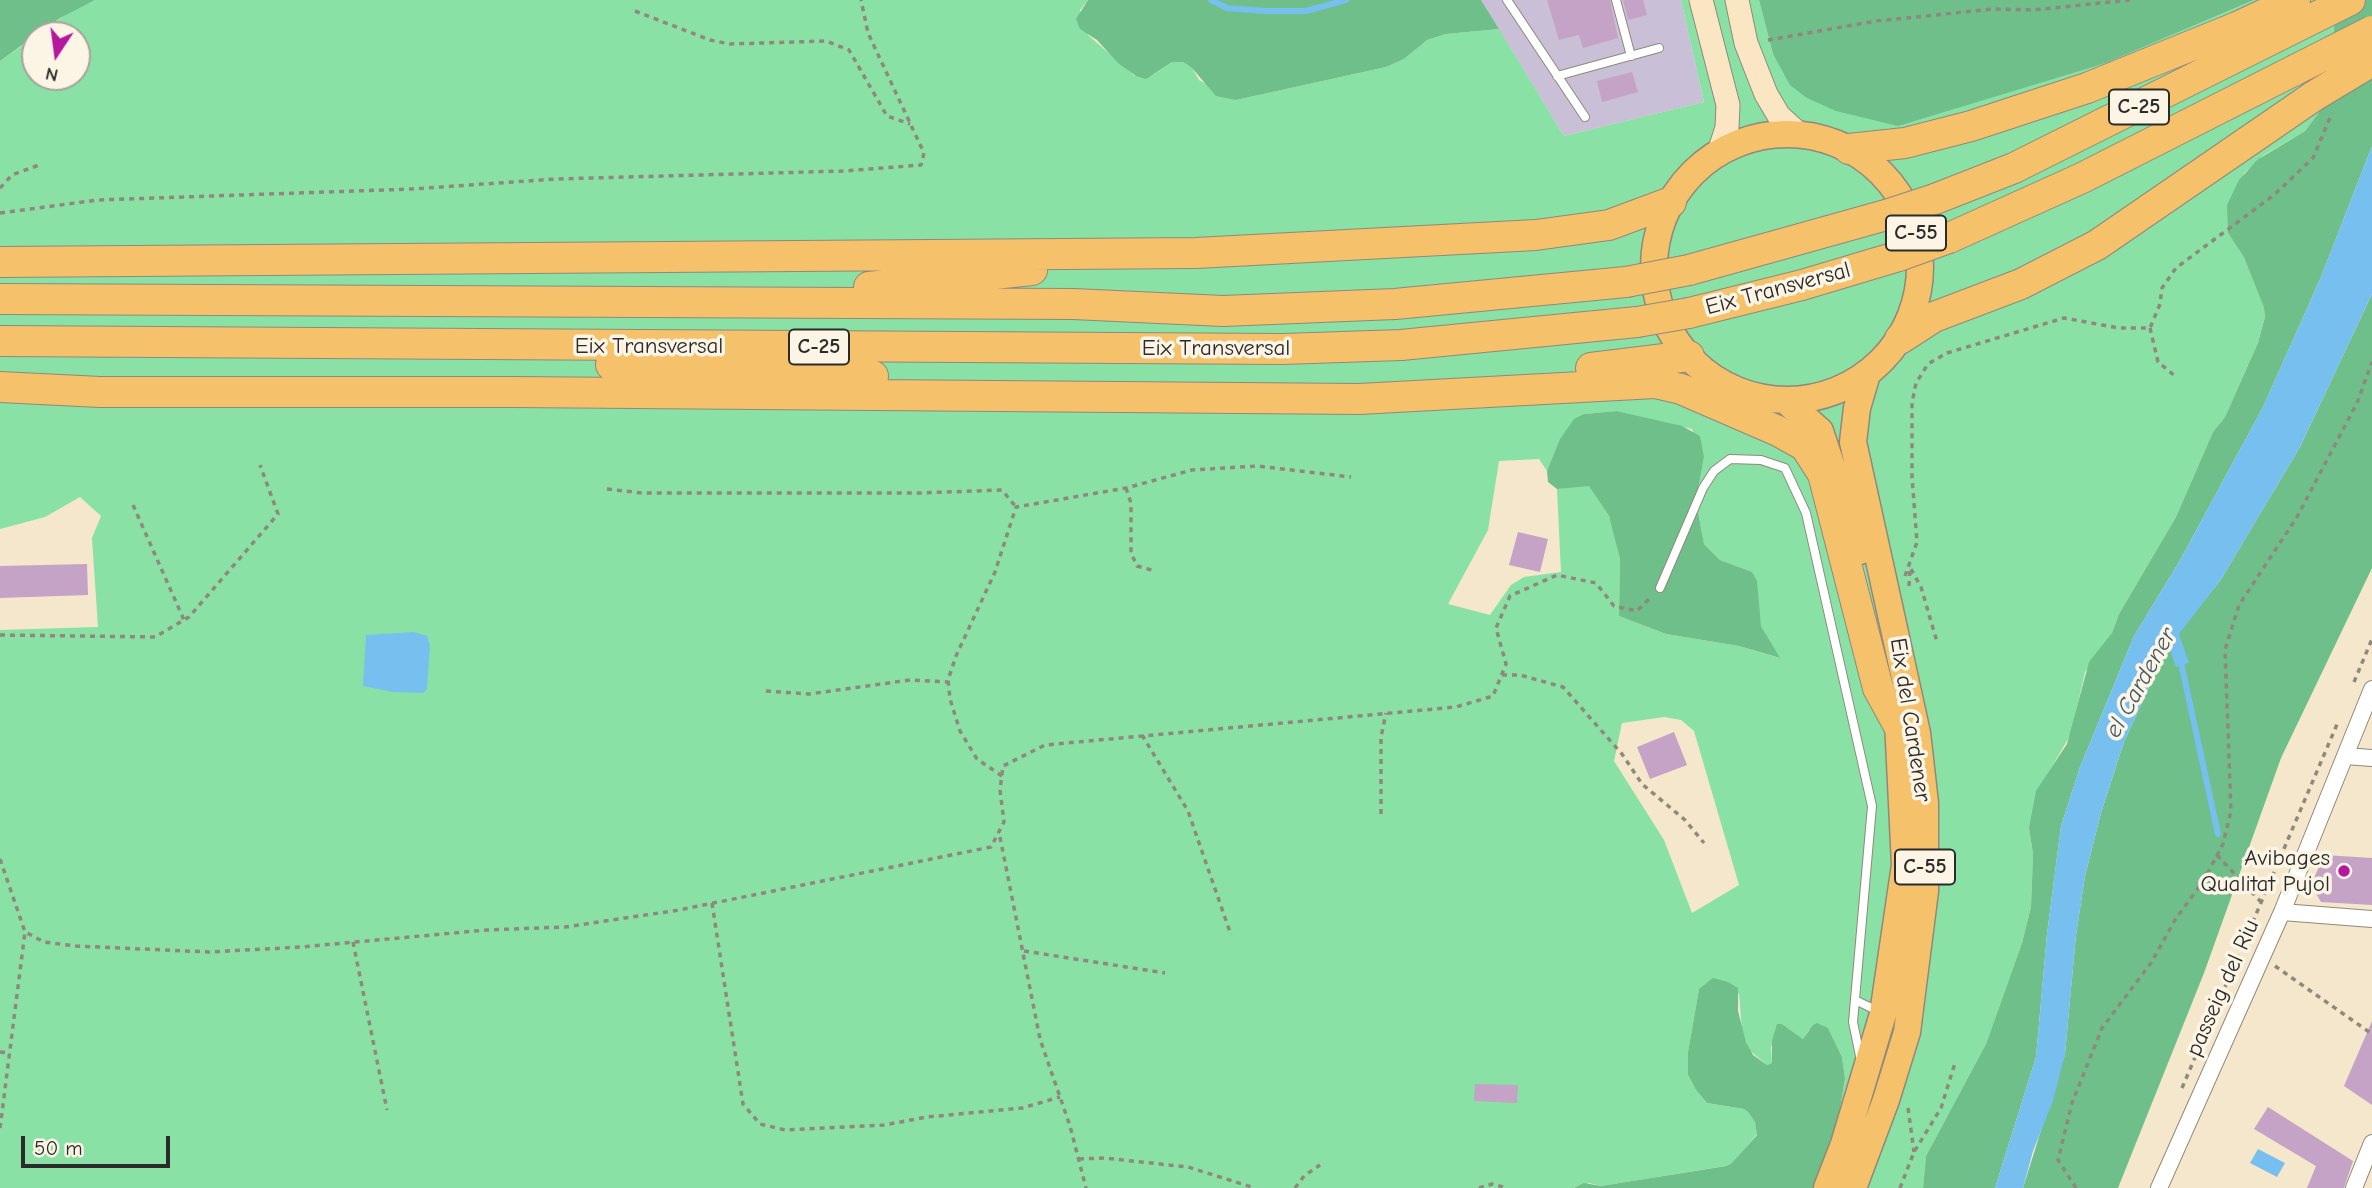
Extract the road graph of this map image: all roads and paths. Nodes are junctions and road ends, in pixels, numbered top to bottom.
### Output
1 (861, 0) edge
2 (1507, 0) edge
3 (1616, 0) edge
4 (1701, 0) edge
5 (1737, 0) edge
6 (2130, 0) edge
7 (2295, 0) edge
8 (2345, 3) edge
9 (635, 10) dead end
10 (2372, 31) edge
11 (1746, 43) junction
12 (1659, 48) dead end
13 (1631, 56) junction
14 (2372, 61) edge
15 (1557, 76) junction
16 (2324, 99) junction
17 (1585, 117) dead end
18 (910, 124) junction
19 (1800, 135) junction
20 (1849, 149) junction
21 (1720, 152) junction
22 (39, 165) dead end
23 (0, 188) edge
24 (1671, 202) junction
25 (0, 213) edge
26 (1196, 253) junction
27 (0, 262) edge
28 (0, 299) edge
29 (712, 303) junction
30 (2150, 328) junction
31 (1900, 339) junction
32 (0, 341) edge
33 (426, 345) junction
34 (1689, 356) junction
35 (2372, 362) edge
36 (1867, 374) junction
37 (2175, 376) dead end
38 (0, 387) edge
39 (1489, 391) junction
40 (1232, 399) junction
41 (1785, 400) junction
42 (260, 465) dead end
43 (1351, 477) dead end
44 (607, 488) dead end
45 (1126, 488) junction
46 (133, 506) dead end
47 (1016, 507) junction
48 (1155, 571) dead end
49 (1660, 589) joint
50 (184, 620) junction
51 (0, 635) edge
52 (2372, 639) edge
53 (1937, 642) dead end
54 (1502, 675) junction
55 (948, 682) junction
56 (2352, 687) dead end
57 (2372, 689) edge
58 (766, 691) dead end
59 (2342, 711) dead end
60 (1386, 713) junction
61 (1900, 729) junction
62 (1142, 736) junction
63 (2344, 756) junction
64 (2372, 758) edge
65 (1002, 776) junction
66 (1381, 814) dead end
67 (999, 835) junction
68 (1704, 843) dead end
69 (2217, 855) junction
70 (0, 859) edge
71 (712, 903) junction
72 (2262, 903) junction
73 (2282, 912) junction
74 (2372, 919) edge
75 (26, 932) junction
76 (1231, 935) dead end
77 (353, 942) junction
78 (1024, 951) junction
79 (2262, 957) junction
80 (1165, 973) dead end
81 (1857, 1001) junction
82 (1883, 1014) junction
83 (2372, 1034) edge
84 (0, 1052) edge
85 (10, 1053) junction
86 (1955, 1063) dead end
87 (1865, 1076) junction
88 (2181, 1090) dead end
89 (1060, 1097) junction
90 (1907, 1106) dead end
91 (387, 1110) dead end
92 (0, 1128) edge
93 (2372, 1143) edge
94 (1914, 1152) junction
95 (1079, 1159) junction
96 (1320, 1165) dead end
97 (1086, 1188) edge
98 (1255, 1188) edge
99 (1295, 1188) edge
100 (1479, 1188) edge
101 (1507, 1188) edge
102 (1827, 1188) edge
103 (1853, 1188) edge
104 (1900, 1188) edge
105 (2076, 1188) edge
106 (2159, 1188) edge
107 (2354, 1188) edge

1 - 18 path
2 - 15 lane
3 - 13 lane
4 - 21 main road
5 - 11 main road
6 - 11 path
7 - 20 highway
8 - 29 highway, Eix Transversal / C-25, bridge
9 - 18 path
10 - 33 highway, Eix Transversal / C-25, bridge
11 - 19 main road
12 - 13 lane
13 - 15 lane
14 - 16 highway, bridge
15 - 17 lane
16 - 30 path
16 - 31 highway
18 - 25 path
19 - 20 main road, C-55
19 - 21 main road, C-55
20 - 31 main road, C-55
21 - 24 main road, C-55
22 - 23 path
24 - 26 highway
24 - 34 main road, C-55
26 - 27 highway
26 - 29 highway
28 - 29 highway, Eix Transversal / C-25
30 - 37 path
30 - 53 path
31 - 36 main road, C-55
32 - 33 highway, Eix Transversal / C-25
33 - 40 highway
34 - 39 highway
34 - 41 main road, C-55
35 - 69 path
36 - 41 main road, C-55
36 - 103 main road, Eix del Cardener / C-55
38 - 40 highway
39 - 40 highway
39 - 61 highway
41 - 61 main road, Eix del Cardener / C-55
42 - 50 path
43 - 45 path
44 - 47 path
45 - 47 path
45 - 48 path
46 - 50 path
47 - 55 path
49 - 54 path
49 - 81 lane
50 - 51 path
52 - 56 path
54 - 60 path
54 - 68 path
55 - 58 path
55 - 65 path
57 - 63 street, passeig del Riu
59 - 72 path
60 - 62 path
60 - 66 path
61 - 82 main road, Eix del Cardener / C-55
62 - 65 path
62 - 76 path
63 - 64 street
63 - 73 street, passeig del Riu
65 - 67 path
67 - 71 path
67 - 78 path
69 - 72 path
69 - 105 path
70 - 75 path
71 - 77 path
71 - 89 path
72 - 88 path
73 - 74 street
73 - 79 street, passeig del Riu
75 - 77 path
75 - 85 path
77 - 91 path
78 - 80 path
78 - 89 path
79 - 83 path
79 - 106 street, passeig del Riu
81 - 82 lane
81 - 87 lane
82 - 87 main road, Eix del Cardener / C-55
84 - 85 path
85 - 92 path
86 - 94 path
87 - 102 main road, Eix del Cardener / C-55
89 - 95 path
90 - 94 path
93 - 107 street
94 - 104 path
95 - 97 path
95 - 98 path
96 - 99 path
100 - 101 path

